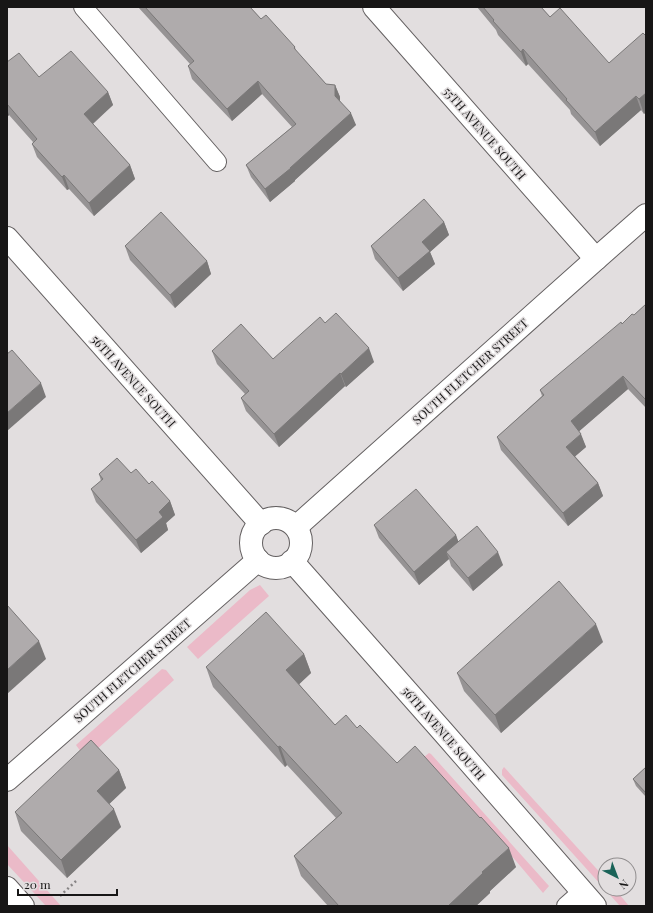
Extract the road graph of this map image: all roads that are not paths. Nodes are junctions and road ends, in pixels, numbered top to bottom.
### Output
1 (83, 7) edge
2 (374, 7) edge
3 (217, 162) dead end
4 (646, 215) edge
5 (7, 238) edge
6 (596, 259) junction
7 (261, 524) junction
8 (296, 527) junction
9 (258, 560) junction
10 (292, 562) junction
11 (7, 780) edge
12 (7, 888) edge
13 (589, 899) edge
14 (23, 906) edge
15 (566, 906) edge

1 - 3 lane
2 - 6 street, 55TH AVENUE SOUTH
4 - 6 street, SOUTH FLETCHER STREET
5 - 7 street, 56TH AVENUE SOUTH
6 - 8 street, SOUTH FLETCHER STREET
7 - 8 street
7 - 9 street
8 - 10 street
9 - 10 street
9 - 11 street, SOUTH FLETCHER STREET
10 - 13 street, 56TH AVENUE SOUTH
12 - 14 street
13 - 15 lane

